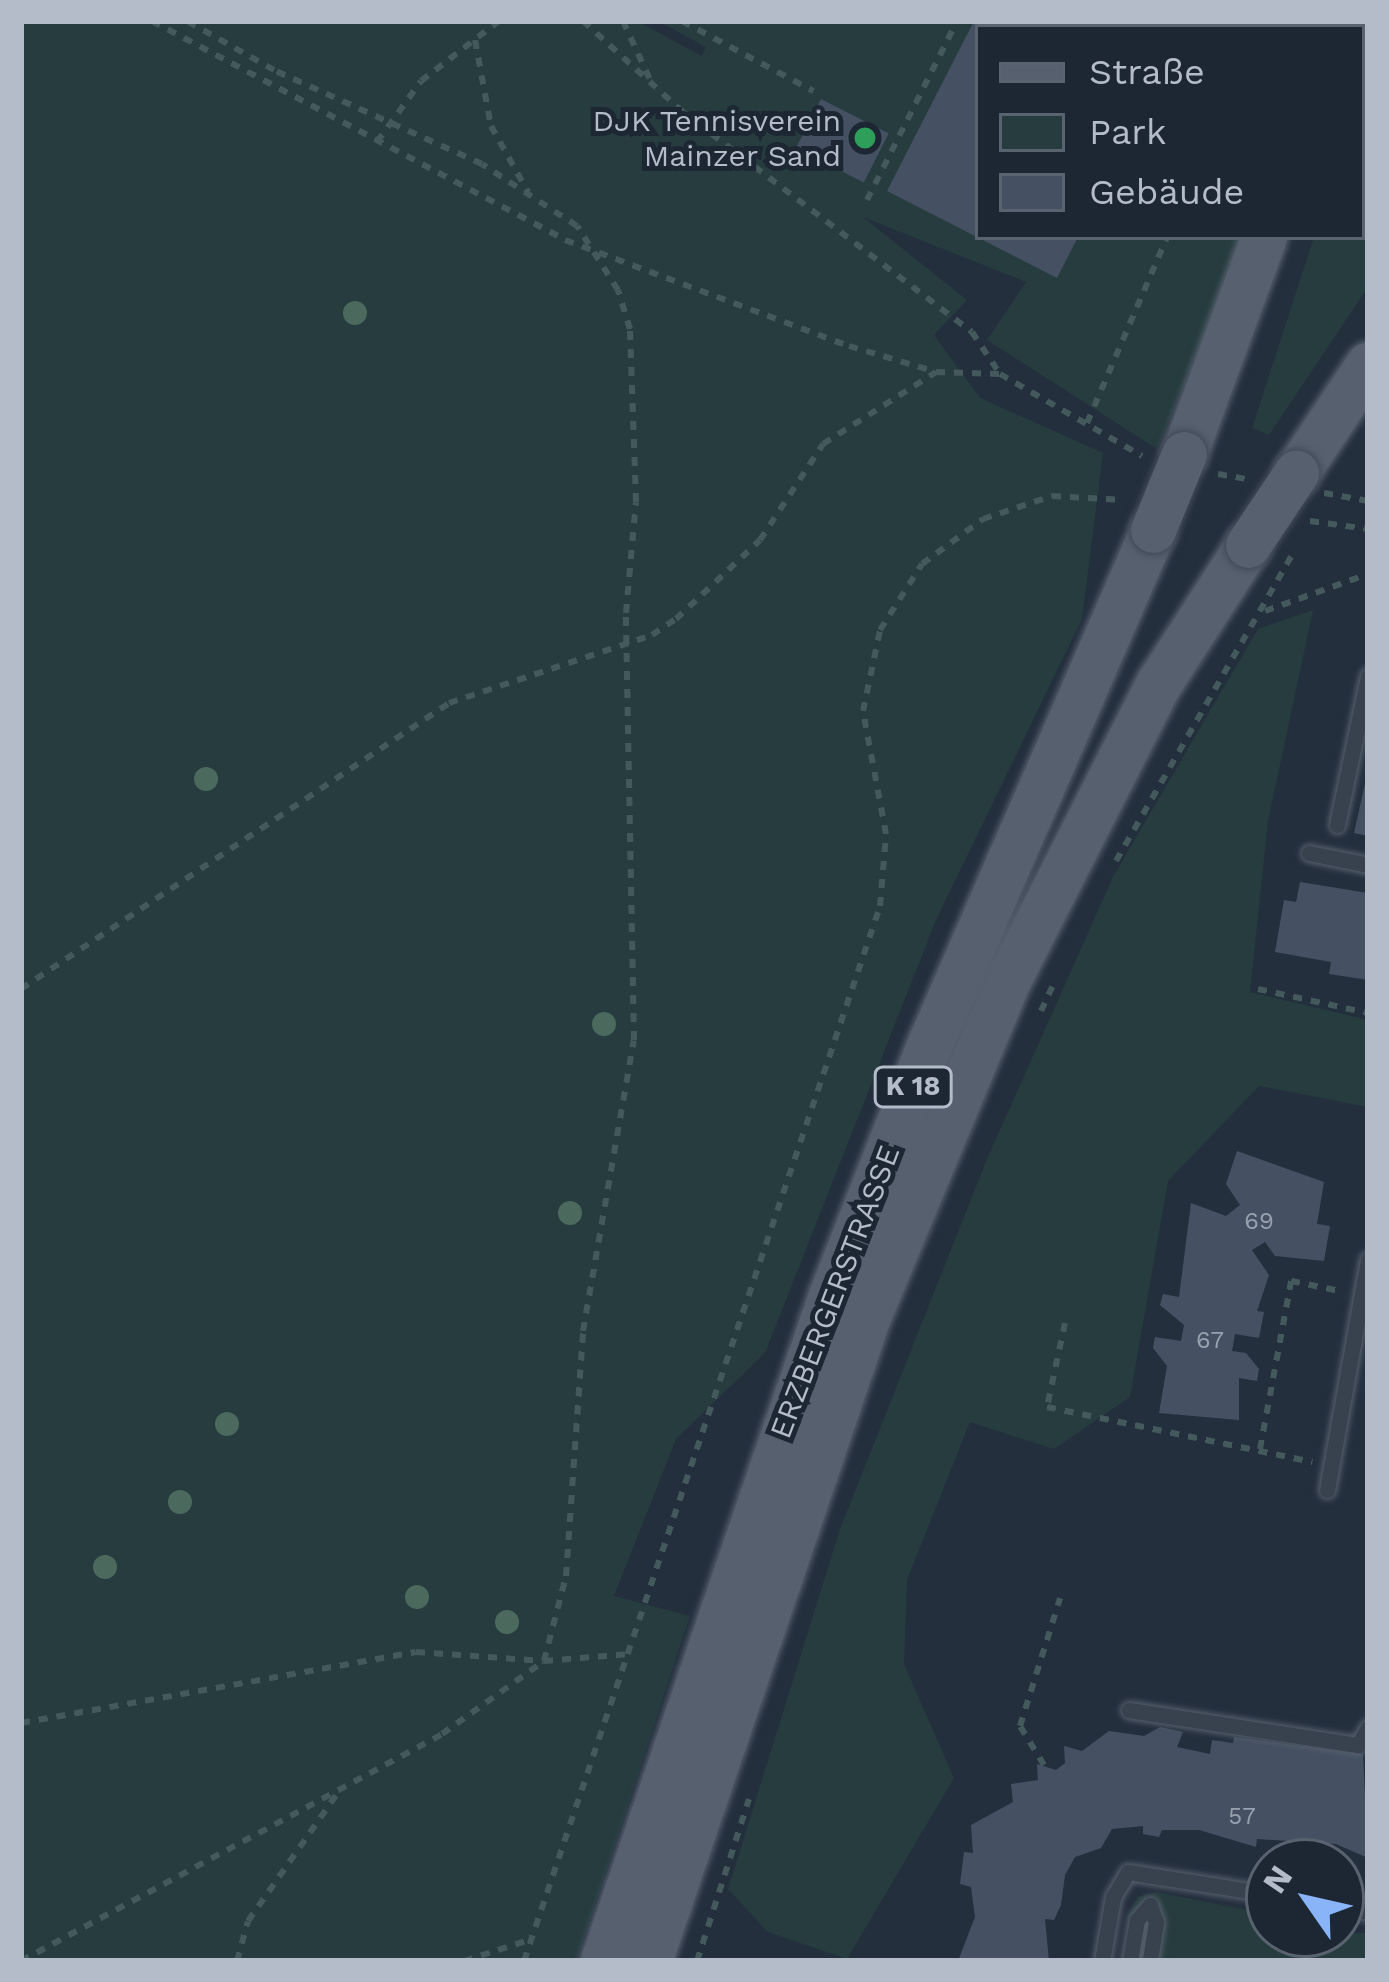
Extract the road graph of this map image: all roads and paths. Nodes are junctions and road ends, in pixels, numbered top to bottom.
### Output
1 (152, 21) edge
2 (187, 21) edge
3 (499, 21) edge
4 (583, 21) edge
5 (623, 21) edge
6 (682, 21) edge
7 (957, 21) edge
8 (475, 40) junction
9 (653, 85) junction
10 (813, 91) dead end
11 (388, 124) junction
12 (377, 142) junction
13 (533, 198) junction
14 (867, 200) dead end
15 (1165, 240) edge
16 (1263, 240) edge
17 (583, 245) junction
18 (1368, 365) edge
19 (936, 372) junction
20 (1000, 374) junction
21 (1087, 423) junction
22 (1168, 458) junction
23 (1091, 496) dead end
24 (1354, 526) dead end
25 (1368, 529) edge
26 (1293, 553) dead end
27 (1368, 574) edge
28 (1261, 613) junction
29 (626, 640) junction
30 (1368, 676) edge
31 (1364, 718) edge
32 (1337, 825) dead end
33 (1309, 854) dead end
34 (1368, 865) edge
35 (1105, 880) dead end
36 (1063, 964) dead end
37 (21, 989) edge
38 (1258, 989) dead end
39 (1368, 1012) edge
40 (1033, 1027) dead end
41 (1368, 1260) edge
42 (1361, 1295) junction
43 (1065, 1323) dead end
44 (1260, 1451) junction
45 (1331, 1466) junction
46 (1327, 1490) dead end
47 (1060, 1598) dead end
48 (630, 1654) junction
49 (544, 1661) junction
50 (1129, 1710) dead end
51 (21, 1723) edge
52 (1368, 1728) edge
53 (1044, 1765) dead end
54 (755, 1780) dead end
55 (339, 1791) junction
56 (1245, 1890) edge
57 (532, 1939) junction
58 (21, 1961) edge
59 (237, 1961) edge
60 (464, 1961) edge
61 (524, 1961) edge
62 (602, 1961) edge
63 (649, 1961) edge
64 (697, 1961) edge
65 (1102, 1961) edge
66 (1130, 1961) edge
67 (1150, 1961) edge

1 - 12 path
2 - 11 path
3 - 8 path
4 - 9 path
5 - 9 path
6 - 10 path
7 - 14 path
8 - 11 path
8 - 13 path
9 - 20 path
11 - 12 path
11 - 13 path
12 - 17 path
13 - 17 path
15 - 21 path
16 - 22 main road, ERZBERGERSTRASSE / K 18
17 - 19 path
17 - 29 path
18 - 63 main road, ERZBERGERSTRASSE / K 18, bridge
19 - 20 path
19 - 29 path
20 - 21 path
21 - 22 path
22 - 62 main road, ERZBERGERSTRASSE / K 18, bridge
23 - 48 path
24 - 25 path
26 - 28 path
27 - 28 path
28 - 35 path
29 - 37 path
29 - 49 path
30 - 31 lane
31 - 32 lane
33 - 34 lane
36 - 40 path
38 - 39 path
41 - 42 lane
42 - 44 path
42 - 45 lane
43 - 44 path
44 - 45 path
45 - 46 lane
47 - 53 path
48 - 49 path
48 - 57 path
49 - 51 path
49 - 55 path
50 - 52 lane
54 - 64 path
55 - 58 path
55 - 59 path
56 - 65 lane
57 - 60 path
57 - 61 path
66 - 67 lane

